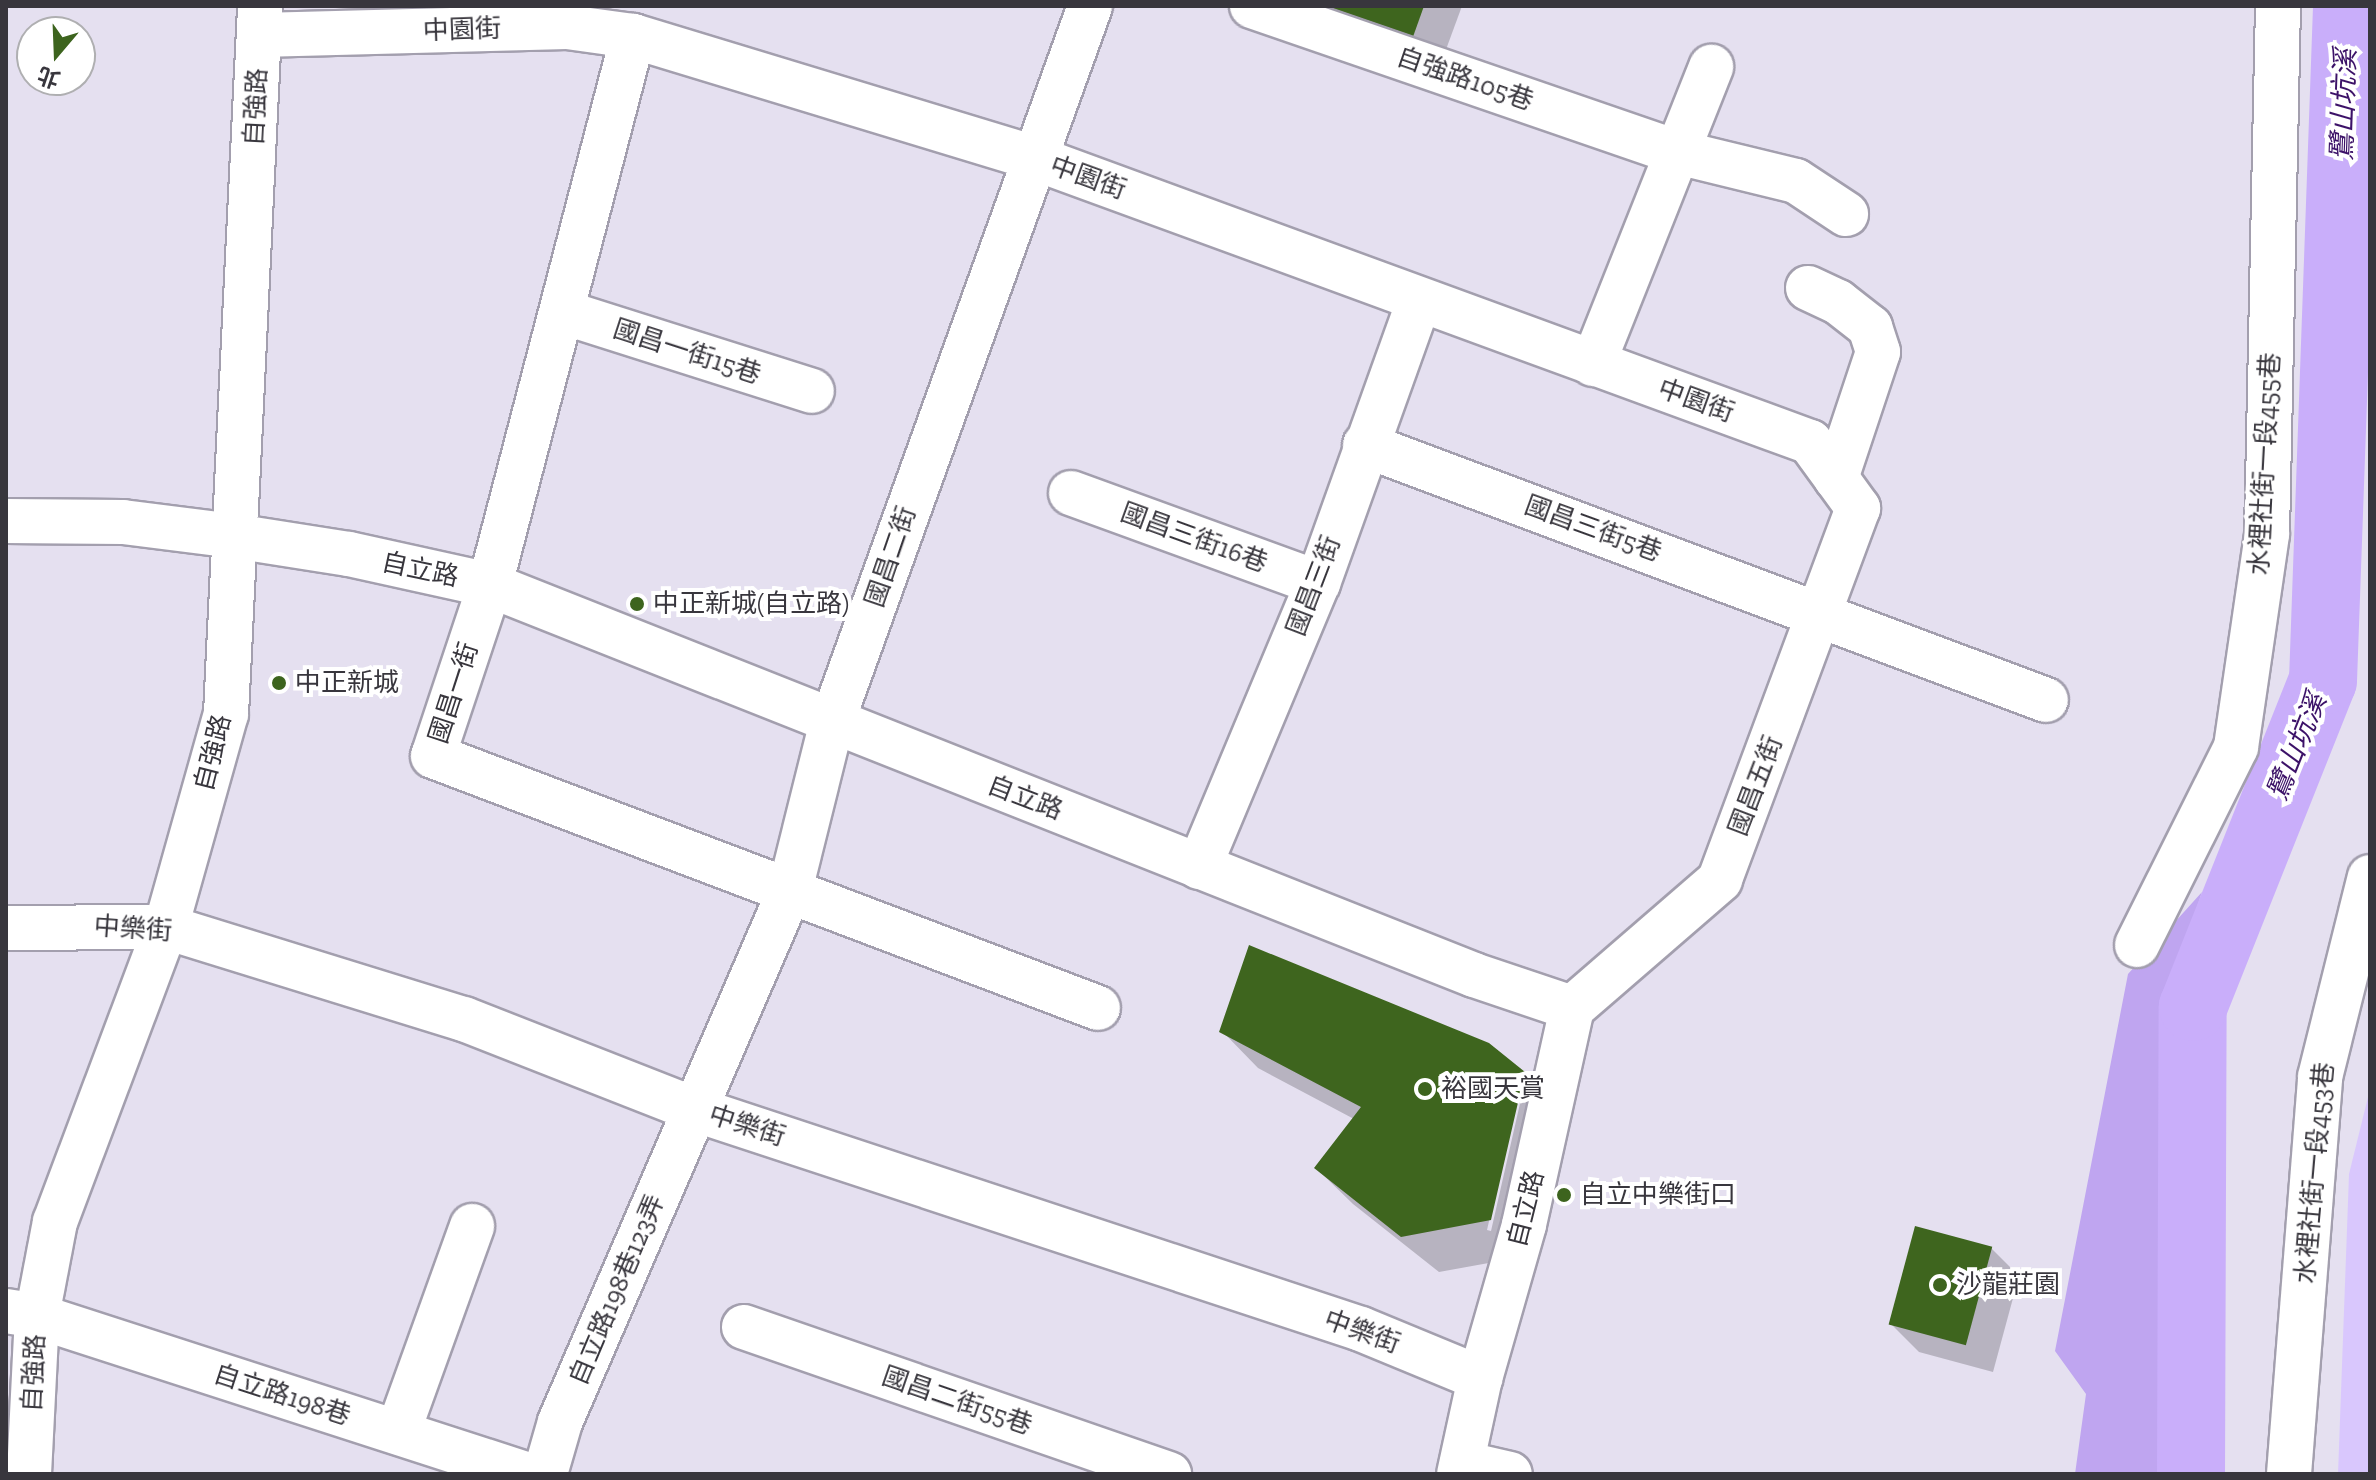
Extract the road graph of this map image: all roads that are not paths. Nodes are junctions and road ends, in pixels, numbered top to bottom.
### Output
1 (1090, 6) edge
2 (1252, 6) edge
3 (2278, 6) edge
4 (260, 21) edge
5 (633, 36) junction
6 (1711, 67) dead end
7 (1677, 152) junction
8 (1032, 157) junction
9 (1846, 214) dead end
10 (1808, 288) dead end
11 (1419, 301) junction
12 (563, 312) junction
13 (1593, 364) junction
14 (812, 391) dead end
15 (1365, 445) junction
16 (1071, 493) dead end
17 (1847, 493) junction
18 (6, 521) edge
19 (234, 536) junction
20 (1318, 583) junction
21 (490, 585) junction
22 (1821, 613) junction
23 (2046, 700) dead end
24 (832, 722) junction
25 (1199, 867) junction
26 (2370, 877) edge
27 (790, 890) junction
28 (166, 927) junction
29 (6, 928) edge
30 (2137, 945) dead end
31 (1098, 1008) dead end
32 (1572, 1008) junction
33 (694, 1109) junction
34 (472, 1226) dead end
35 (21, 1314) edge
36 (744, 1327) dead end
37 (1480, 1378) junction
38 (398, 1432) junction
39 (1461, 1468) edge
40 (29, 1474) edge
41 (526, 1474) edge
42 (545, 1474) edge
43 (1169, 1474) edge
44 (1510, 1474) edge
45 (2289, 1474) edge

1 - 8 street, 國昌二街
2 - 7 street, 自強路105巷
3 - 30 street, 水裡社街一段455巷
4 - 5 street, 中園街
4 - 19 street, 自強路
5 - 8 street, 中園街
5 - 12 street, 國昌一街
6 - 7 street
7 - 9 street, 自強路105巷
7 - 13 street
8 - 11 street, 中園街
8 - 24 street, 國昌二街
10 - 17 street, 國昌五街
11 - 13 street, 中園街
11 - 15 street, 國昌三街
12 - 14 street, 國昌一街15巷
12 - 21 street, 國昌一街
13 - 17 street, 中園街
15 - 20 street, 國昌三街
15 - 22 street, 國昌三街5巷
16 - 20 street, 國昌三街16巷
17 - 22 street, 國昌五街
18 - 19 street, 自立路
19 - 21 street, 自立路
19 - 28 street, 自強路
20 - 25 street, 國昌三街
21 - 24 street, 自立路
21 - 27 street, 國昌一街
22 - 23 street, 國昌三街5巷
22 - 32 street, 國昌五街
24 - 25 street, 自立路
24 - 27 street, 國昌二街
25 - 32 street, 自立路
26 - 45 street, 水裡社街一段453巷
27 - 31 street, 國昌一街
27 - 33 street, 國昌二街
28 - 29 street, 中樂街
28 - 33 street, 中樂街
28 - 35 street, 自強路
32 - 37 street, 自立路
33 - 37 street, 中樂街
33 - 42 street, 自立路198巷123弄
34 - 38 street
35 - 38 street, 自立路198巷
35 - 40 street, 自強路
36 - 43 street, 國昌二街55巷
37 - 39 street, 自立路
38 - 41 street, 自立路198巷
39 - 44 street

